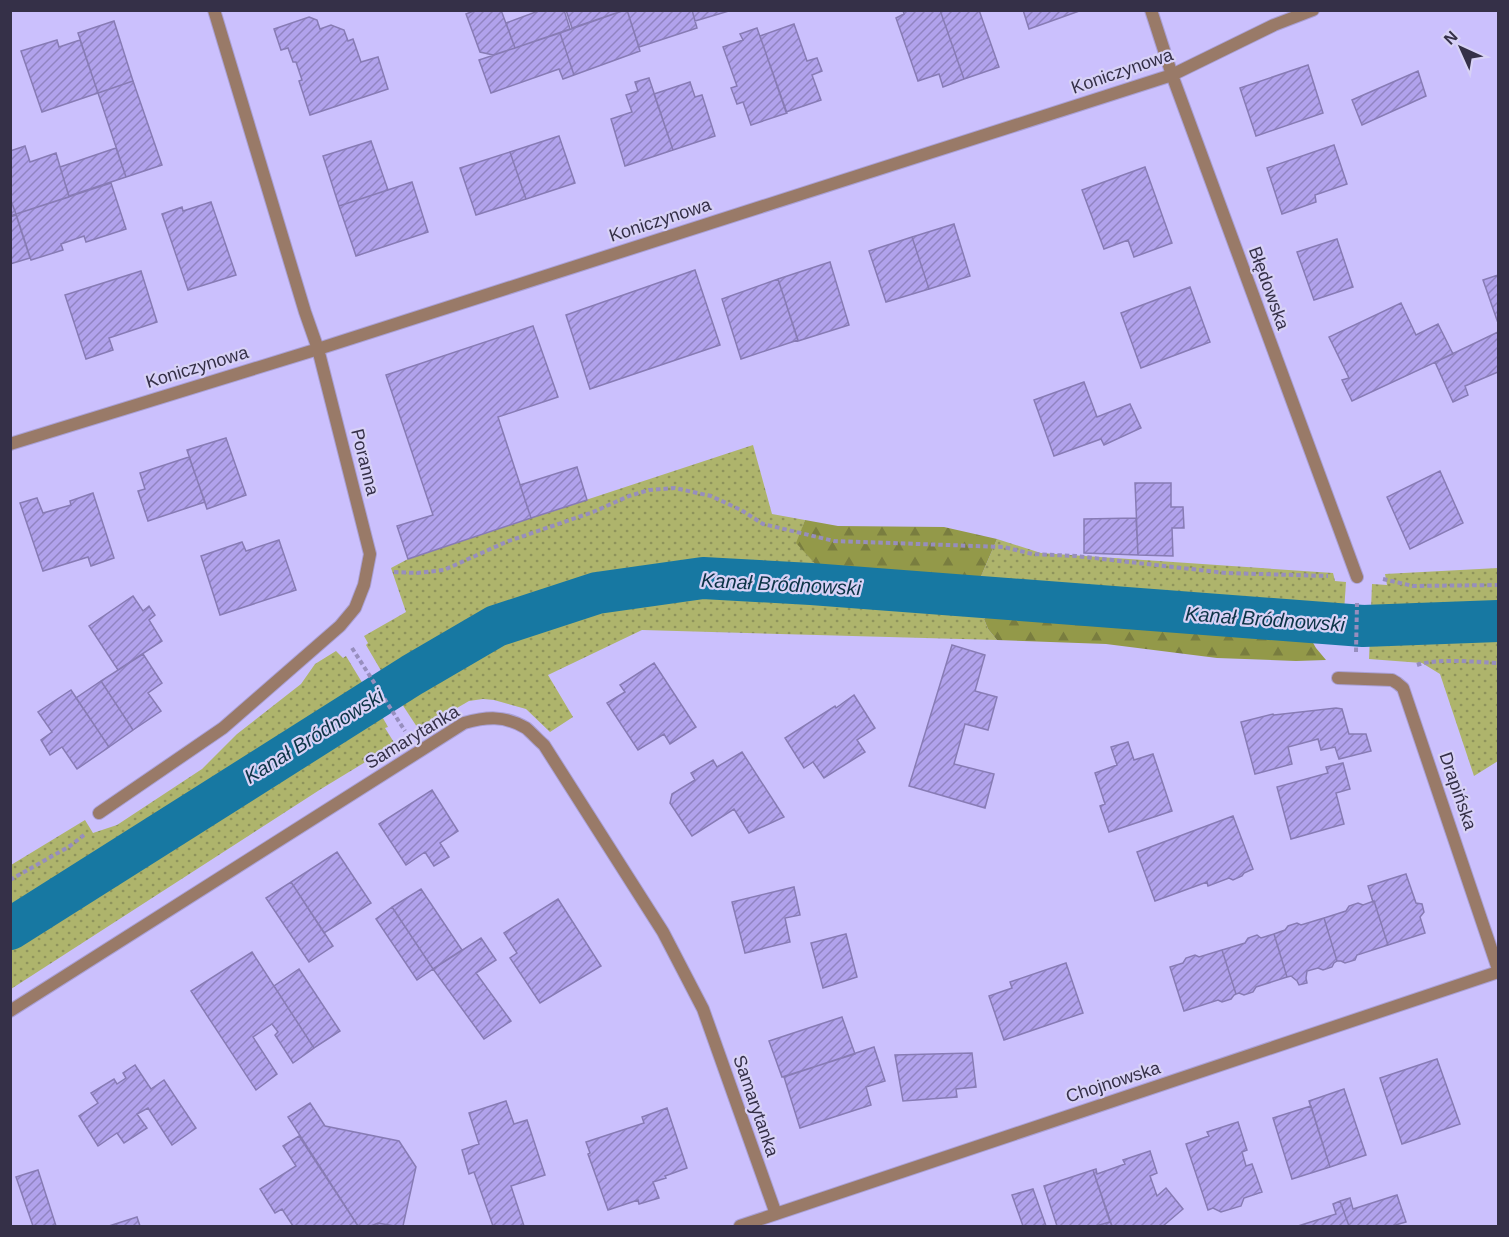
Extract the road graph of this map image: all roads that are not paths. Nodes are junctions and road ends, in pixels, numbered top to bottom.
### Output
1 (214, 10) edge
2 (1151, 10) edge
3 (1313, 10) edge
4 (1172, 75) junction
5 (318, 349) junction
6 (10, 444) edge
7 (1357, 577) dead end
8 (1338, 678) dead end
9 (99, 813) road end
10 (1498, 970) edge
11 (10, 1011) edge
12 (776, 1214) junction
13 (740, 1227) edge

1 - 5 street, Poranna
2 - 4 street, Błędowska
3 - 4 street, Koniczynowa
4 - 5 street, Koniczynowa
4 - 7 street, Błędowska
5 - 6 street, Koniczynowa
5 - 9 street, Poranna
8 - 10 street, Drapińska
10 - 12 street, Chojnowska
11 - 12 street, Samarytanka
12 - 13 street, Chojnowska

